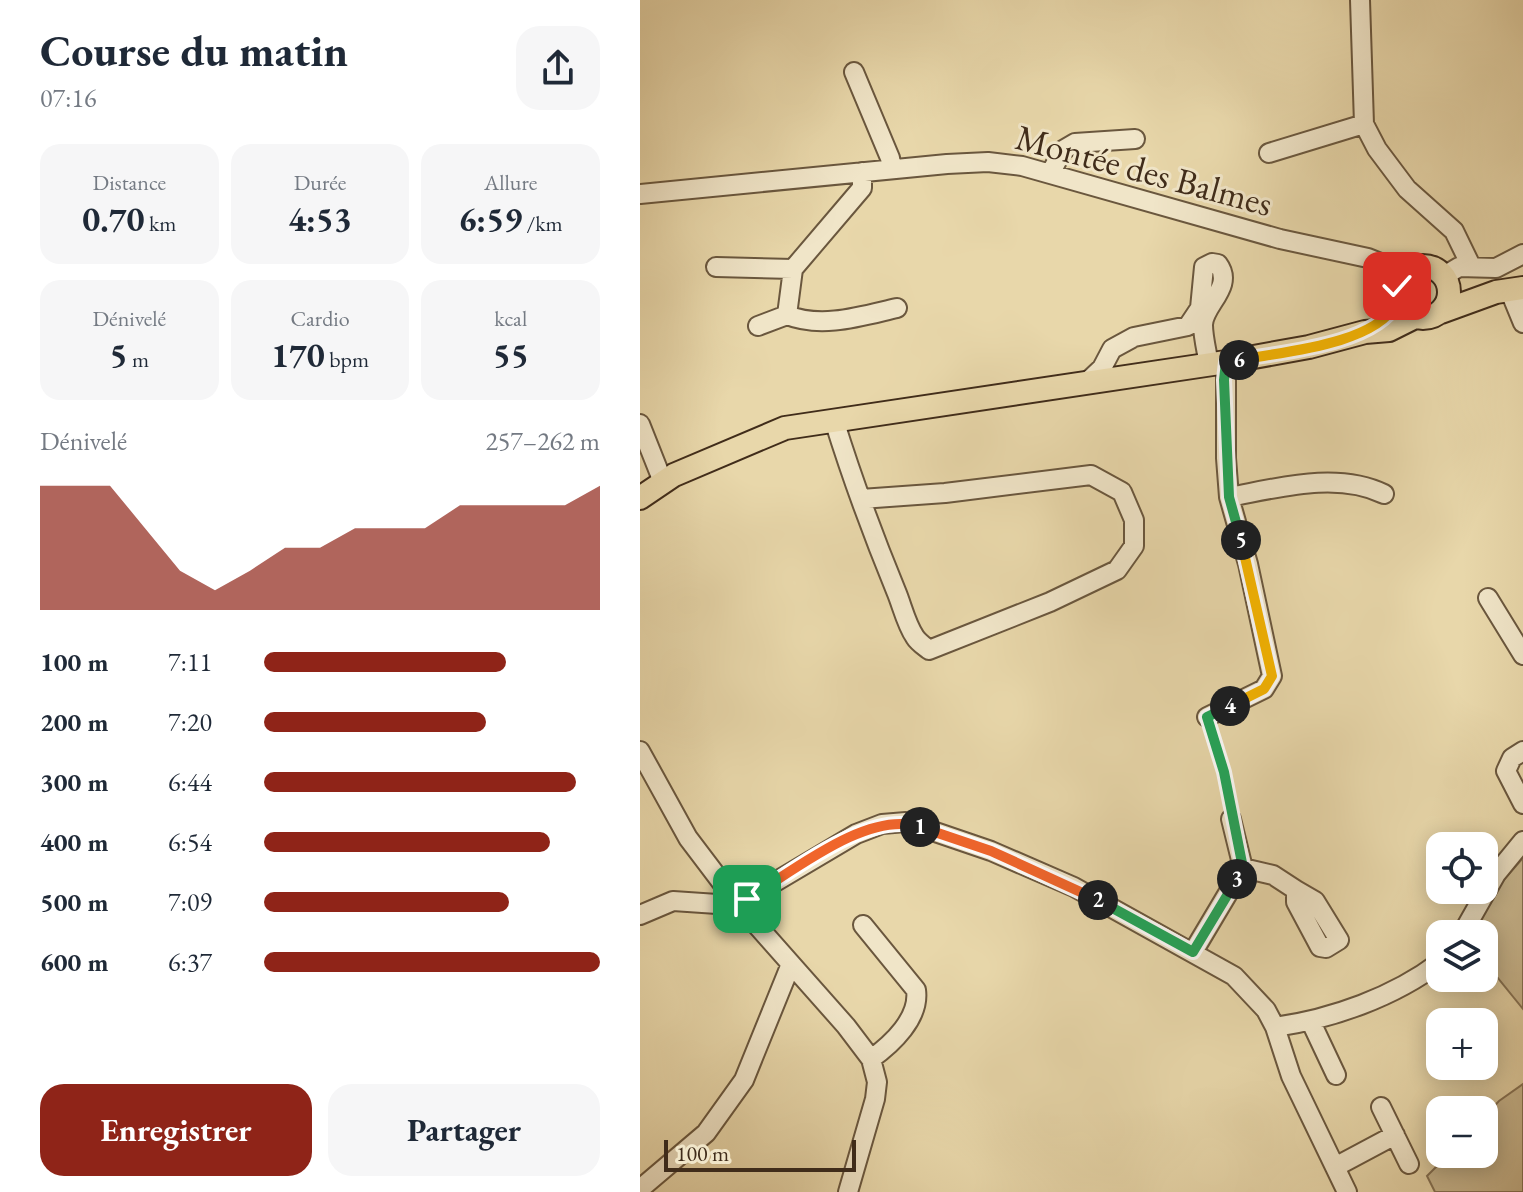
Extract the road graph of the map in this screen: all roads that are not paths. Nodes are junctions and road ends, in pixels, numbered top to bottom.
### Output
1 (1360, 0) edge
2 (854, 72) dead end
3 (1364, 124) junction
4 (1135, 139) dead end
5 (1269, 153) dead end
6 (892, 169) junction
7 (862, 172) junction
8 (1051, 172) junction
9 (640, 194) edge
10 (1523, 254) edge
11 (1471, 266) junction
12 (716, 267) dead end
13 (793, 269) junction
14 (1405, 273) junction
15 (1446, 279) junction
16 (1510, 290) edge
17 (1398, 300) junction
18 (897, 308) dead end
19 (1441, 312) junction
20 (787, 315) junction
21 (1415, 317) junction
22 (1523, 323) edge
23 (758, 326) dead end
24 (1188, 326) junction
25 (1365, 332) junction
26 (1205, 337) junction
27 (1217, 363) junction
28 (1086, 383) junction
29 (834, 420) junction
30 (640, 424) edge
31 (663, 482) junction
32 (1384, 494) dead end
33 (1229, 497) junction
34 (640, 498) edge
35 (861, 499) junction
36 (1488, 598) dead end
37 (1523, 655) edge
38 (1207, 717) road end
39 (640, 751) edge
40 (1523, 751) edge
41 (1523, 804) edge
42 (1231, 819) road end
43 (1523, 841) edge
44 (1243, 868) junction
45 (1296, 890) dead end
46 (738, 904) junction
47 (640, 915) edge
48 (1470, 920) edge
49 (863, 925) dead end
50 (1193, 952) junction
51 (791, 964) junction
52 (1426, 973) edge
53 (1311, 1022) junction
54 (1277, 1034) junction
55 (871, 1059) junction
56 (1336, 1075) dead end
57 (1381, 1107) dead end
58 (1395, 1135) junction
59 (1409, 1164) dead end
60 (1335, 1167) junction
61 (640, 1189) edge
62 (848, 1192) edge
63 (1347, 1192) edge

1 - 3 street
2 - 6 street
3 - 5 street
3 - 11 street
4 - 8 street
6 - 7 street, Montée des Balmes
6 - 8 street, Montée des Balmes
7 - 9 street, Montée des Balmes
7 - 13 street
8 - 14 street, Montée des Balmes
10 - 11 street
11 - 15 street
12 - 13 street
13 - 20 street
14 - 15 main road
14 - 17 main road
15 - 16 main road
15 - 19 main road
16 - 19 main road
16 - 22 street
17 - 21 main road
17 - 25 main road
18 - 20 street
19 - 21 main road
20 - 23 street
21 - 25 main road
24 - 26 street
24 - 26 street
24 - 28 street
25 - 27 main road
26 - 27 street
27 - 28 main road
27 - 33 street
28 - 29 main road
29 - 31 main road
29 - 35 street
30 - 31 street
31 - 34 main road
32 - 33 street
33 - 38 street
35 - 35 street
36 - 37 street
39 - 46 street
40 - 41 street
42 - 44 street
43 - 48 street
44 - 45 street
44 - 50 street
46 - 47 street
46 - 50 street
46 - 51 street
49 - 55 street
50 - 54 street
51 - 55 street
51 - 61 street
52 - 53 street
53 - 54 street
53 - 56 street
54 - 60 street
55 - 62 street
57 - 58 street
58 - 59 street
58 - 60 street
60 - 63 street

